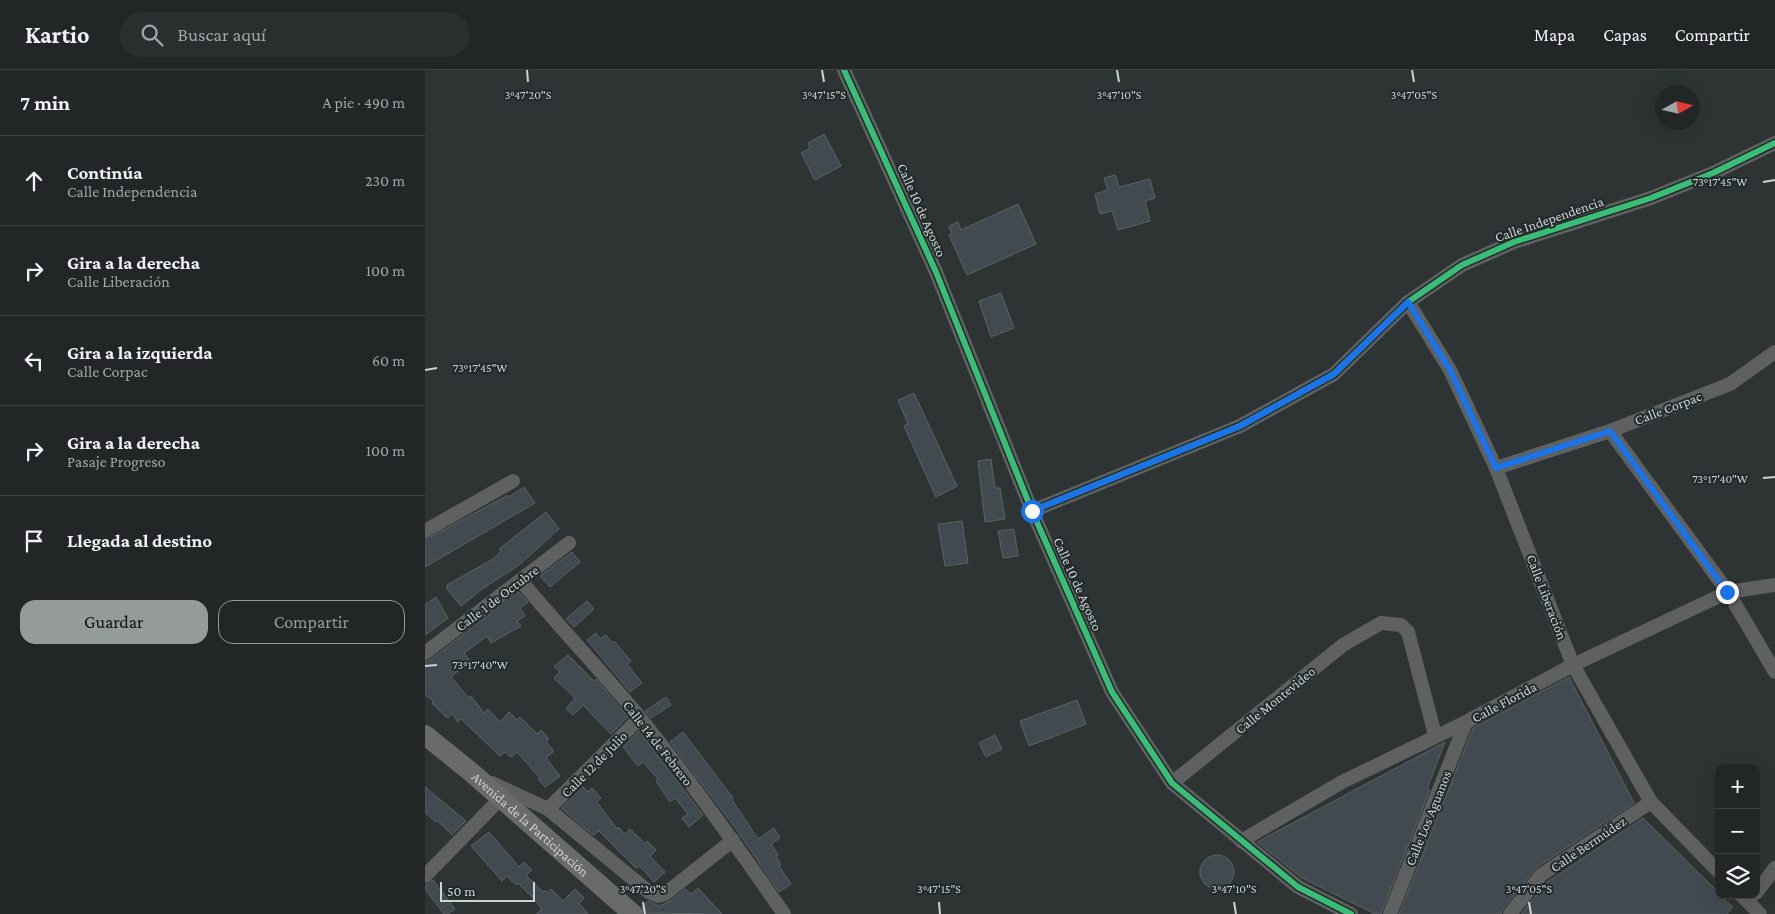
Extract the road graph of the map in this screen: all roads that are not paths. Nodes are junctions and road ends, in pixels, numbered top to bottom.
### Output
1 (844, 70) edge
2 (1775, 143) edge
3 (1408, 302) junction
4 (1775, 352) edge
5 (1610, 431) junction
6 (1496, 468) junction
7 (513, 481) dead end
8 (1032, 511) junction
9 (425, 531) edge
10 (569, 543) dead end
11 (521, 581) junction
12 (1775, 585) edge
13 (1727, 592) junction
14 (425, 653) edge
15 (1573, 665) junction
16 (1775, 672) edge
17 (640, 718) junction
18 (1466, 722) junction
19 (425, 735) edge
20 (1435, 735) junction
21 (471, 772) junction
22 (1172, 783) junction
23 (500, 799) junction
24 (1651, 802) junction
25 (547, 809) junction
26 (733, 840) junction
27 (1241, 841) junction
28 (1715, 868) edge
29 (1775, 868) edge
30 (425, 876) edge
31 (1748, 900) edge
32 (633, 914) edge
33 (784, 914) edge
34 (1351, 914) edge
35 (1390, 914) edge
36 (1510, 914) edge
37 (1760, 914) edge

1 - 8 street, Calle 10 de Agosto
2 - 3 street, Calle Independencia
3 - 6 street, Calle Liberación
3 - 8 street, Calle Independencia
4 - 5 street, Calle Corpac
5 - 6 street, Calle Corpac
5 - 13 street
6 - 15 street, Calle Liberación
7 - 9 street
8 - 22 street, Calle 10 de Agosto
10 - 11 street, Calle 1 de Octubre
11 - 14 street, Calle 1 de Octubre
11 - 17 street, Calle 14 de Febrero
12 - 13 street, Calle Florida
13 - 15 street, Calle Florida
13 - 16 street
15 - 18 street, Calle Florida
15 - 24 street, Calle Liberación
17 - 25 street, Calle 12 de Julio
17 - 26 street, Calle 14 de Febrero
18 - 20 street, Calle Florida
18 - 35 street, Calle Los Aguanos
19 - 21 main road, Avenida de la Participación
20 - 22 street, Calle Montevideo
20 - 27 street, Calle Florida
21 - 23 main road, Avenida de la Participación
21 - 25 street
22 - 27 street, Calle 10 de Agosto
23 - 30 street
23 - 32 main road, Avenida de la Participación
24 - 28 street, Calle Liberación
24 - 36 street, Calle Bermúdez
25 - 26 street
26 - 33 street, Calle 14 de Febrero
27 - 34 street, Calle 10 de Agosto
29 - 31 street
31 - 37 street

